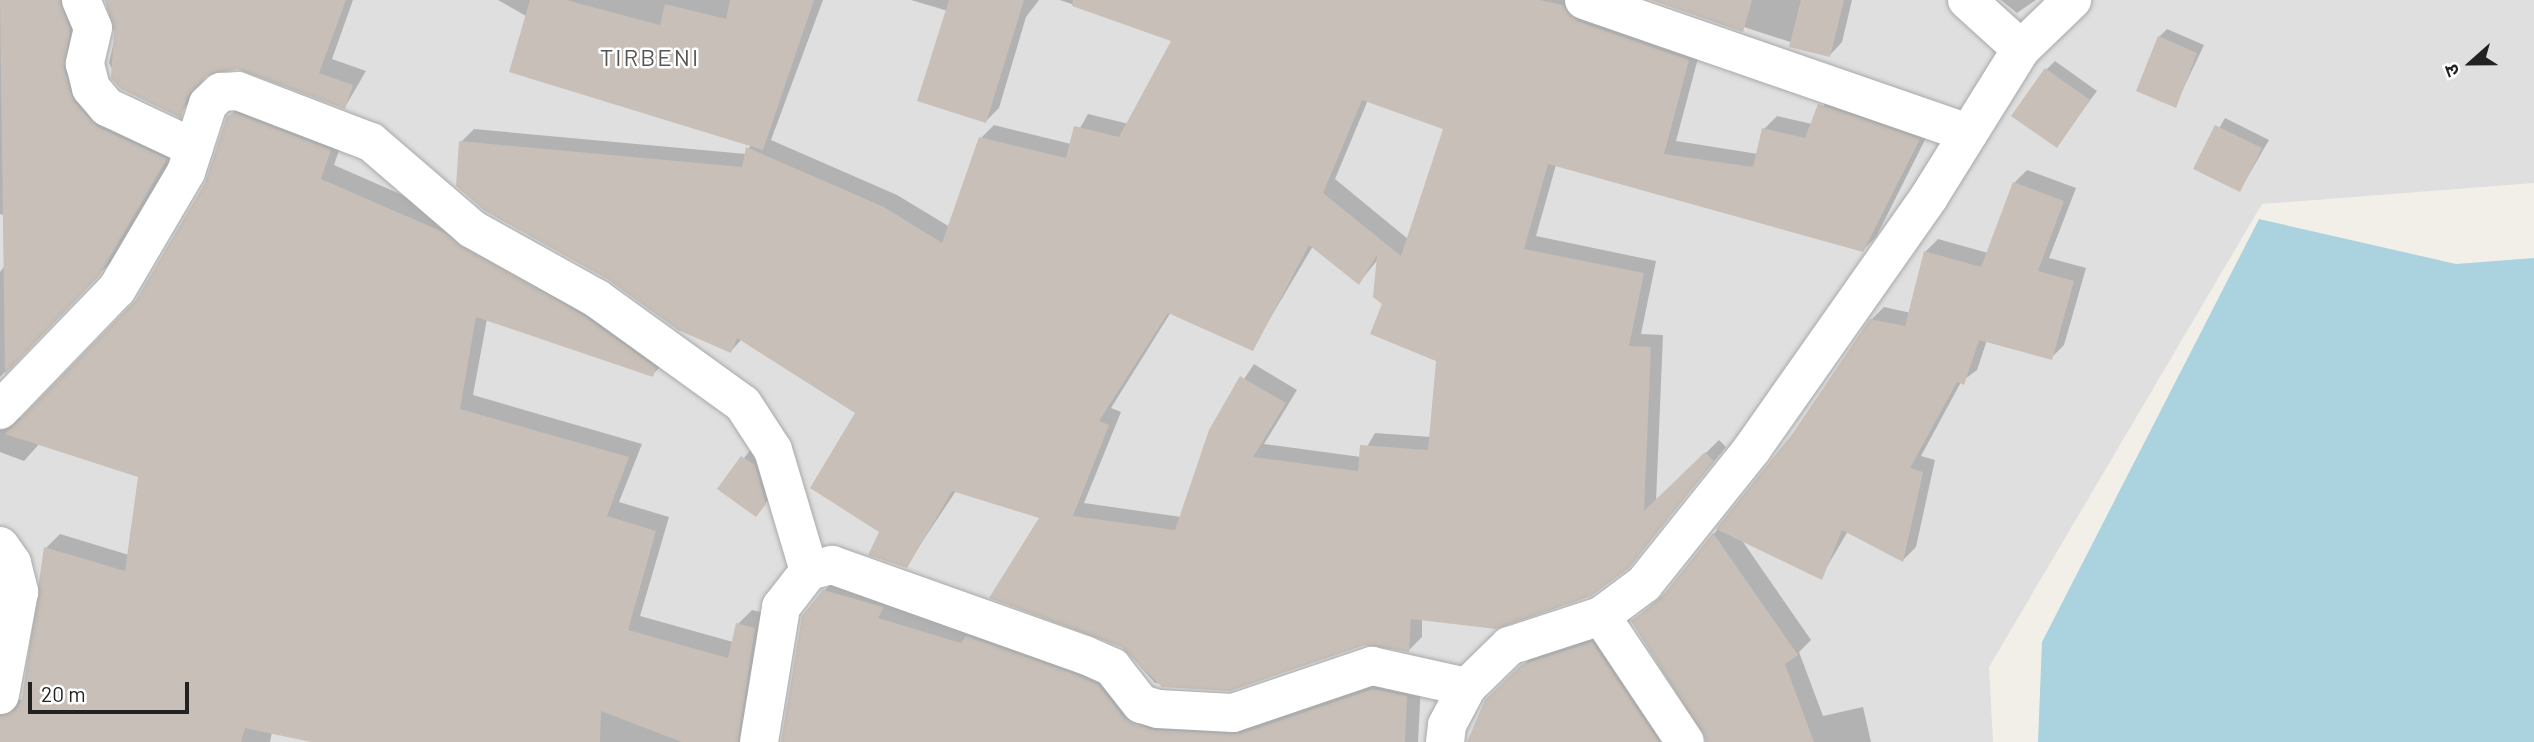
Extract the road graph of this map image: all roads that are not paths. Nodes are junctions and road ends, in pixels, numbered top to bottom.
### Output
1 (81, 0) edge
2 (1584, 0) edge
3 (1967, 0) edge
4 (2072, 0) edge
5 (2021, 49) junction
6 (1969, 133) junction
7 (194, 148) junction
8 (0, 411) edge
9 (0, 546) edge
10 (810, 571) junction
11 (1601, 616) junction
12 (1467, 687) junction
13 (0, 695) edge
14 (759, 742) edge
15 (1446, 742) edge
16 (1685, 742) edge

1 - 7 street
2 - 6 street
3 - 5 street
4 - 5 street
5 - 6 street
6 - 11 street
7 - 8 street
7 - 10 street
9 - 13 street
10 - 12 street
10 - 14 street
11 - 12 street
11 - 16 street
12 - 15 street

